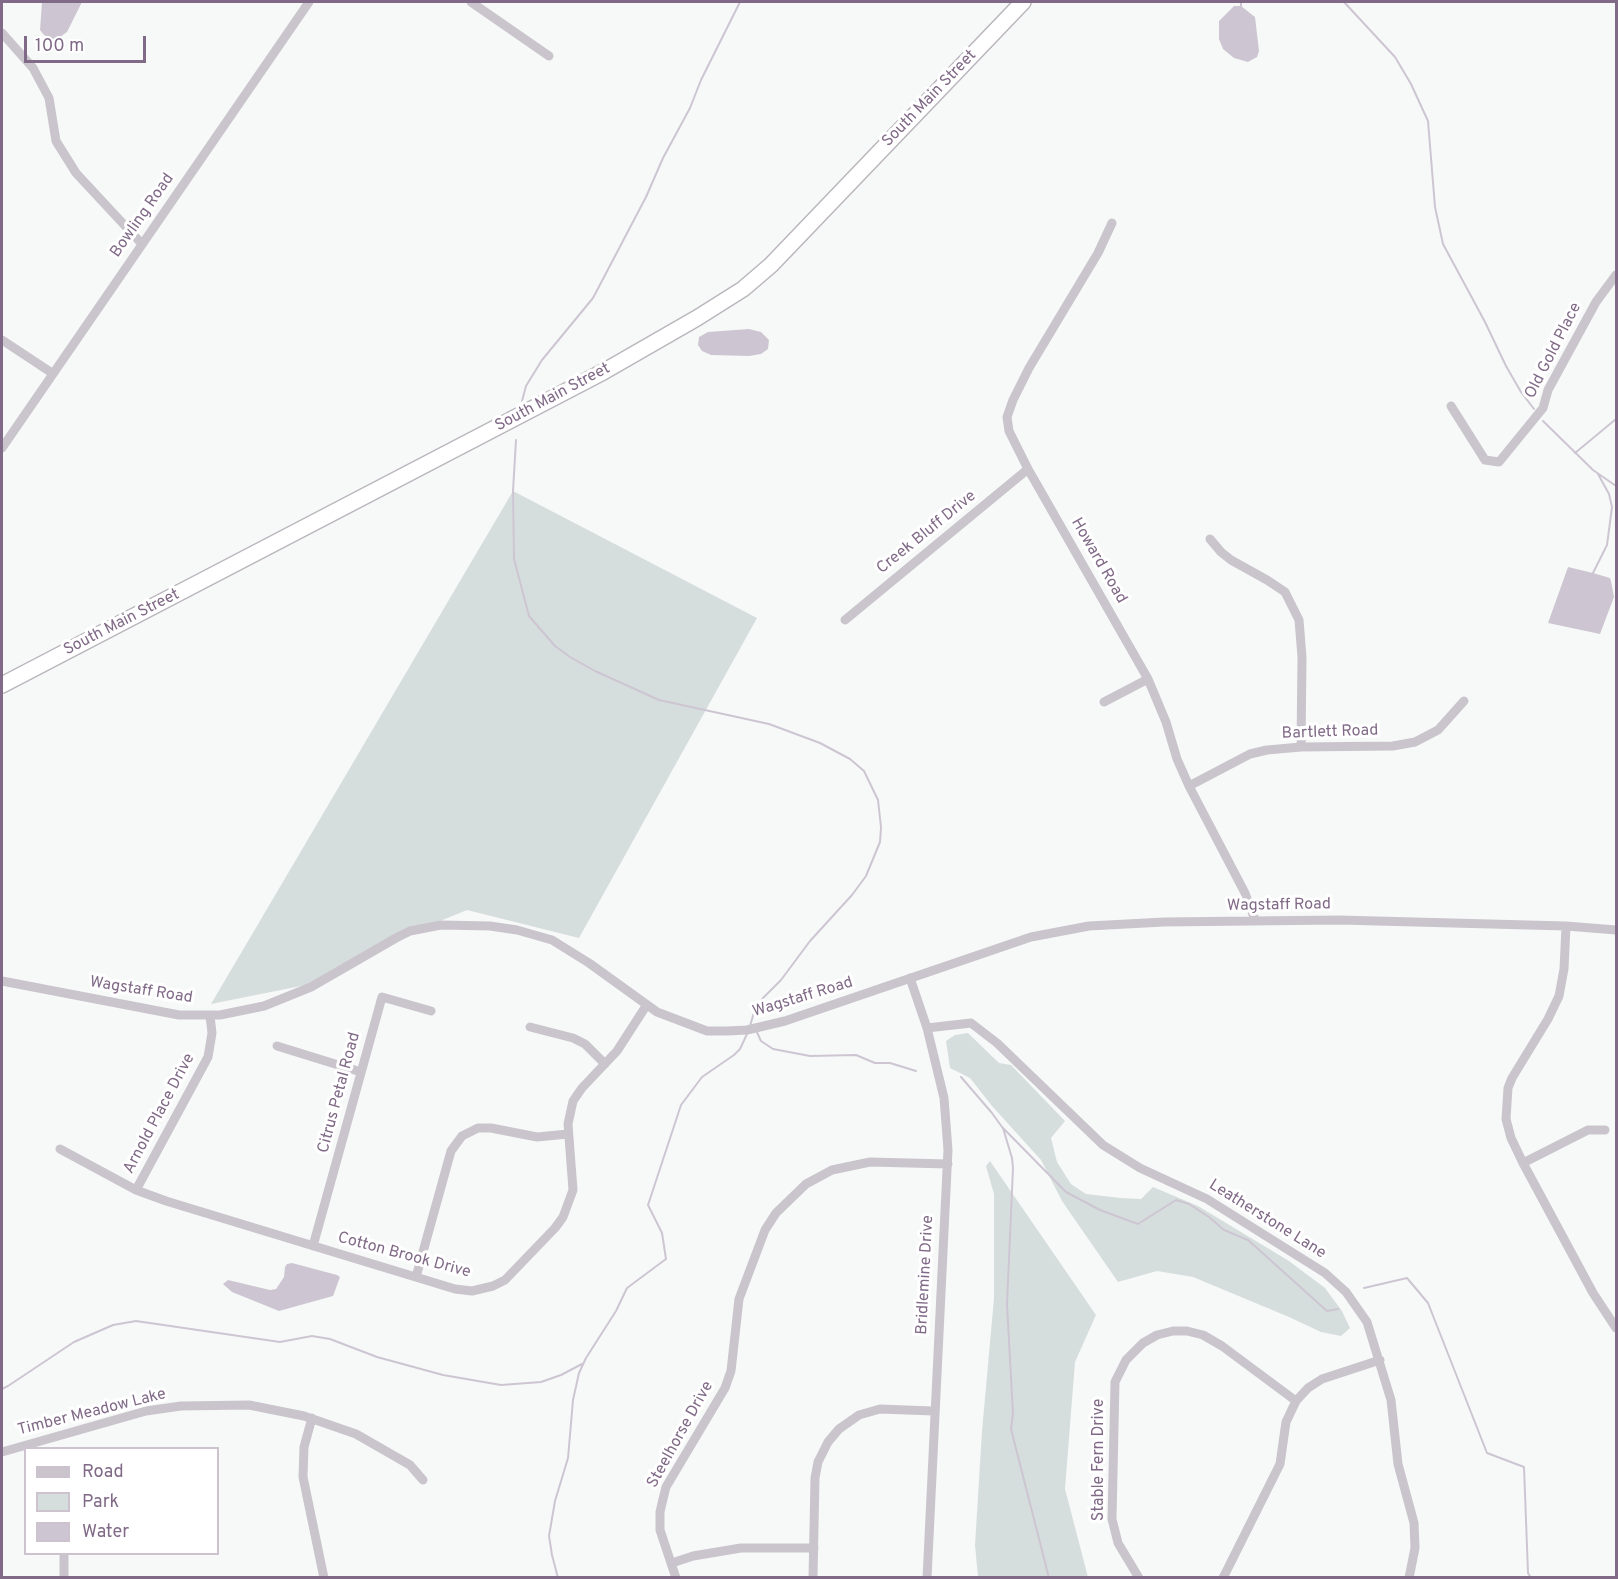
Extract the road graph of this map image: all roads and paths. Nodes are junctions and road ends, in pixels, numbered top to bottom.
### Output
1 (309, 2) edge
2 (471, 2) edge
3 (1023, 2) edge
4 (2, 33) edge
5 (549, 57) dead end
6 (1112, 223) dead end
7 (142, 244) junction
8 (1617, 275) edge
9 (2, 340) edge
10 (52, 373) junction
11 (1450, 406) dead end
12 (2, 448) edge
13 (1028, 470) junction
14 (1210, 539) dead end
15 (845, 620) dead end
16 (1148, 679) junction
17 (2, 685) edge
18 (1464, 701) dead end
19 (1104, 702) dead end
20 (1301, 747) junction
21 (1189, 786) junction
22 (1255, 920) junction
23 (1566, 926) junction
24 (1617, 930) edge
25 (910, 978) junction
26 (2, 981) edge
27 (646, 1006) junction
28 (431, 1011) dead end
29 (210, 1016) junction
30 (530, 1027) dead end
31 (927, 1028) junction
32 (277, 1046) dead end
33 (605, 1064) junction
34 (361, 1072) junction
35 (1605, 1130) dead end
36 (568, 1134) junction
37 (60, 1149) dead end
38 (1523, 1163) junction
39 (948, 1164) junction
40 (136, 1190) junction
41 (313, 1246) junction
42 (416, 1276) junction
43 (1617, 1328) edge
44 (1380, 1360) junction
45 (1296, 1401) junction
46 (933, 1411) junction
47 (312, 1418) junction
48 (47, 1444) edge
49 (30, 1447) edge
50 (24, 1448) edge
51 (2, 1452) edge
52 (423, 1480) dead end
53 (814, 1548) junction
54 (64, 1555) edge
55 (672, 1563) junction
56 (64, 1575) dead end
57 (324, 1578) edge
58 (676, 1578) edge
59 (813, 1578) edge
60 (927, 1578) edge
61 (1138, 1578) edge
62 (1223, 1578) edge
63 (1409, 1578) edge

1 - 7 street, Bowling Road
2 - 5 street
3 - 17 highway, South Main Street
4 - 7 street
6 - 13 street, Howard Road
7 - 10 street, Bowling Road
8 - 11 street, Old Gold Place
9 - 10 street
10 - 12 street, Bowling Road
13 - 15 street, Creek Bluff Drive
13 - 16 street, Howard Road
14 - 20 street
16 - 19 street
16 - 21 street, Howard Road
18 - 20 street, Bartlett Road
20 - 21 street, Bartlett Road
21 - 22 street, Howard Road
22 - 23 street, Wagstaff Road
22 - 25 street, Wagstaff Road
23 - 24 street, Wagstaff Road
23 - 38 street
25 - 27 street, Wagstaff Road
25 - 31 street, Bridlemine Drive
26 - 29 street, Wagstaff Road
27 - 29 street, Wagstaff Road
27 - 33 street, Cotton Brook Drive
28 - 34 street, Citrus Petal Road
29 - 40 street, Arnold Place Drive
30 - 33 street
31 - 39 street, Bridlemine Drive
31 - 44 street, Leatherstone Lane
32 - 34 street
33 - 36 street, Cotton Brook Drive
34 - 41 street, Citrus Petal Road
35 - 38 street
36 - 42 street
36 - 42 street, Cotton Brook Drive
37 - 40 street, Cotton Brook Drive
38 - 43 street
39 - 46 street, Bridlemine Drive
39 - 55 street, Steelhorse Drive
40 - 41 street, Cotton Brook Drive
41 - 42 street, Cotton Brook Drive
44 - 45 street
44 - 63 street, Leatherstone Lane
45 - 61 street, Stable Fern Drive
45 - 62 street
46 - 53 street
46 - 60 street, Bridlemine Drive
47 - 48 street, Timber Meadow Lake
47 - 52 street, Timber Meadow Lake
47 - 57 street
48 - 49 street, Timber Meadow Lake
50 - 51 street, Timber Meadow Lake
53 - 55 street
53 - 59 street
54 - 56 street
55 - 58 street, Steelhorse Drive

